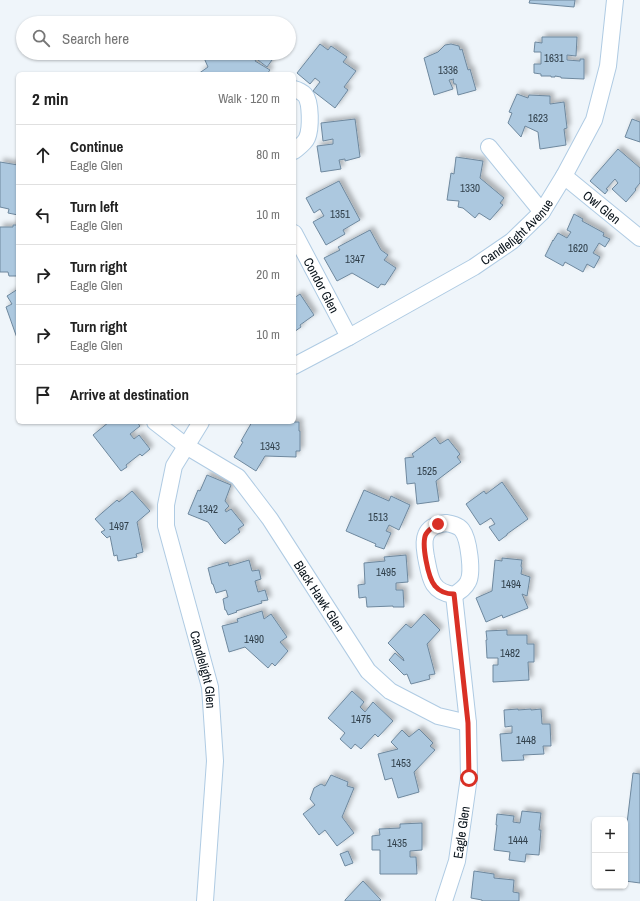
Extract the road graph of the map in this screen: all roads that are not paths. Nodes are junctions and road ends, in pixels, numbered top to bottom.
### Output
1 (615, 0) edge
2 (296, 90) edge
3 (489, 147) dead end
4 (296, 150) edge
5 (564, 176) junction
6 (542, 212) junction
7 (296, 237) edge
8 (640, 238) edge
9 (349, 336) junction
10 (296, 365) edge
11 (158, 424) edge
12 (200, 424) edge
13 (186, 446) junction
14 (454, 594) dead end
15 (468, 723) junction
16 (205, 901) edge
17 (444, 901) edge

1 - 5 street, Candlelight Avenue
2 - 4 street
3 - 6 street
5 - 6 street, Candlelight Avenue
5 - 8 street, Owl Glen
6 - 9 street, Candlelight Avenue
7 - 9 street, Condor Glen
9 - 10 street, Candlelight Avenue
11 - 13 street, Black Hawk Glen
12 - 13 street
13 - 15 street, Black Hawk Glen
13 - 16 street, Candlelight Glen
14 - 15 street, Eagle Glen
15 - 17 street, Eagle Glen

